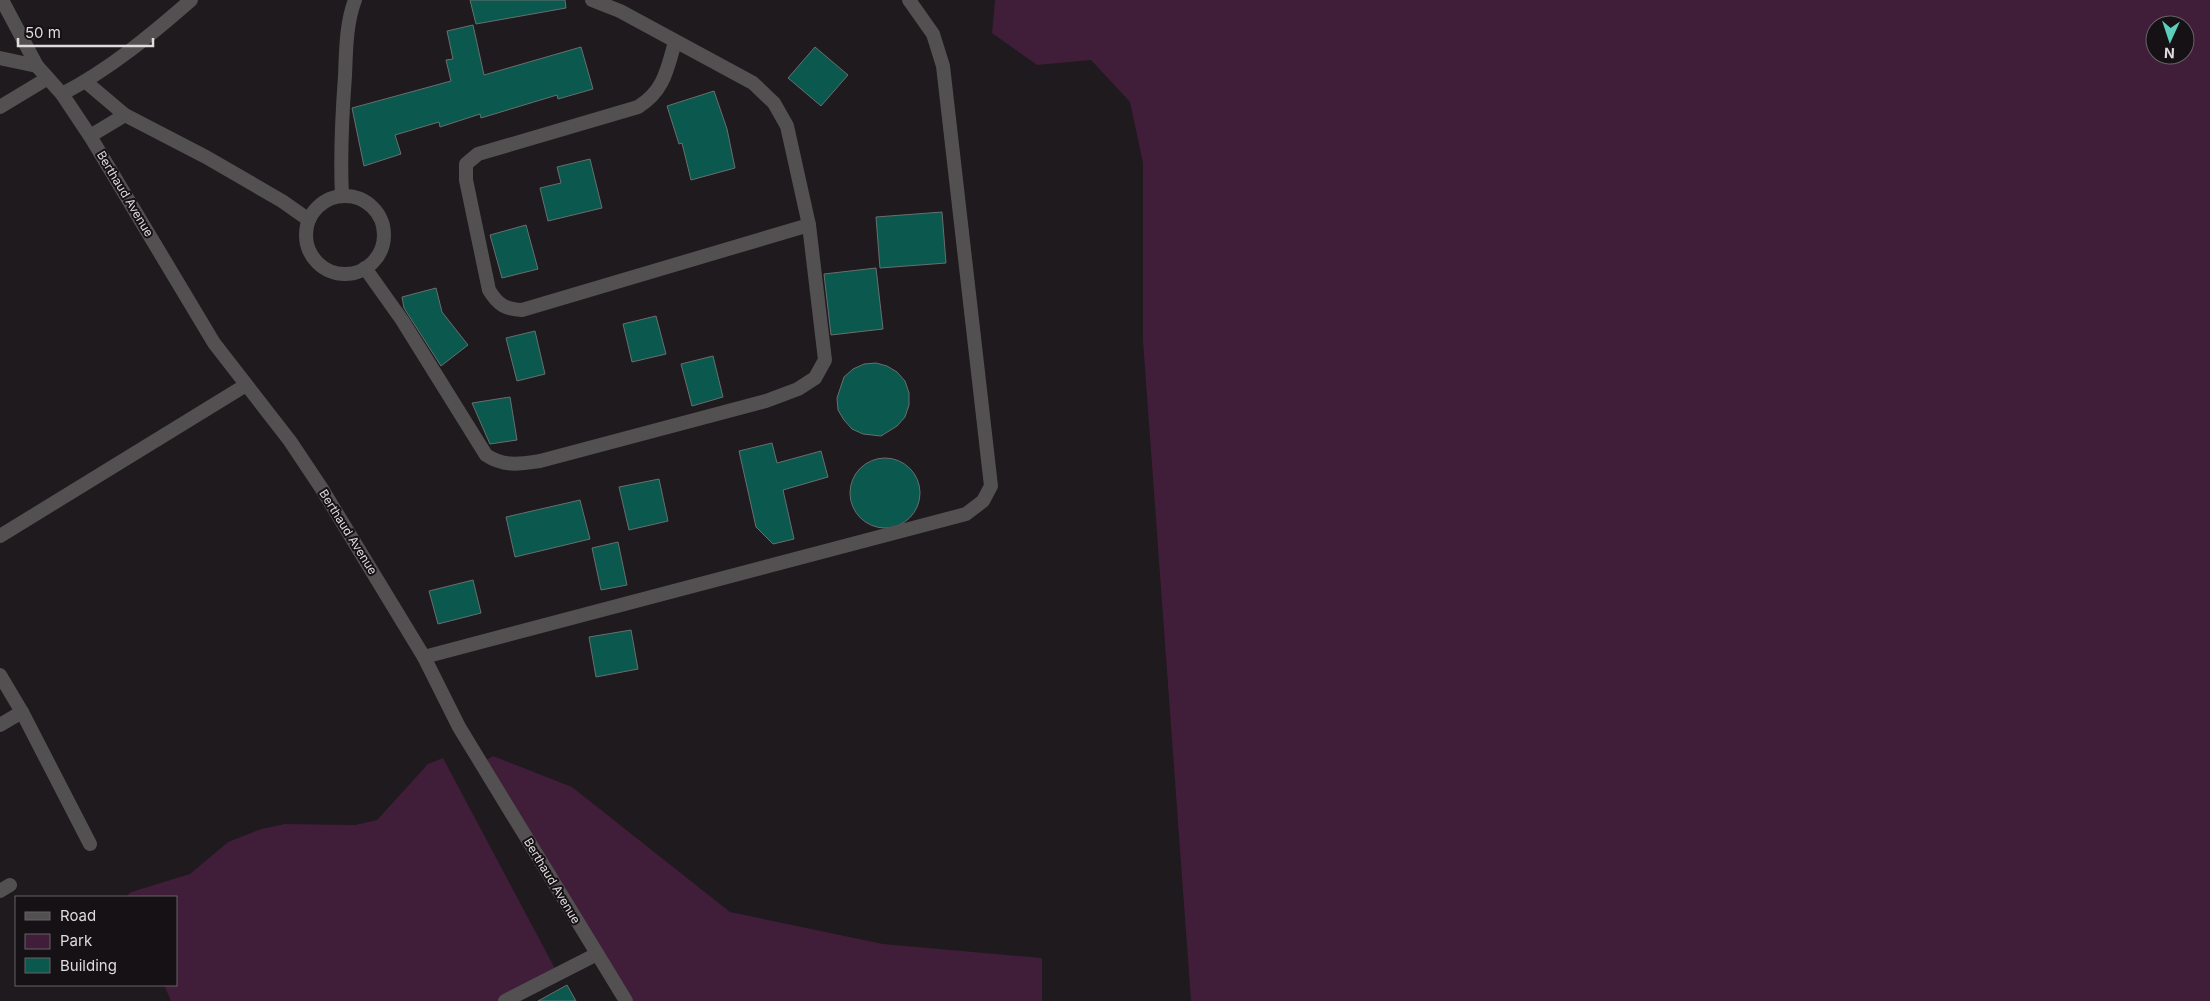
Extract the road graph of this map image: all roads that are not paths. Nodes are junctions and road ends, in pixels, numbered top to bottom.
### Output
1 (2, 0) edge
2 (191, 0) edge
3 (356, 0) edge
4 (592, 0) edge
5 (909, 2) edge
6 (675, 42) junction
7 (0, 58) edge
8 (37, 66) junction
9 (48, 78) junction
10 (86, 82) junction
11 (62, 94) junction
12 (0, 107) edge
13 (125, 115) junction
14 (90, 136) junction
15 (342, 196) junction
16 (309, 220) junction
17 (809, 225) junction
18 (365, 268) junction
19 (246, 385) junction
20 (0, 536) edge
21 (424, 657) junction
22 (0, 675) edge
23 (22, 712) junction
24 (0, 725) edge
25 (90, 844) dead end
26 (596, 954) junction
27 (505, 1001) edge
28 (626, 1001) edge

1 - 8 street, Berthaud Avenue
2 - 10 street
3 - 15 street
4 - 6 street
5 - 21 street
6 - 17 street
6 - 17 street
7 - 8 street
8 - 9 street, Berthaud Avenue
9 - 11 street, Berthaud Avenue
9 - 12 street
10 - 11 street
10 - 13 street
11 - 14 street, Berthaud Avenue
13 - 14 street
13 - 16 street
14 - 19 street, Berthaud Avenue
15 - 16 street
15 - 18 street
16 - 18 street
17 - 18 street
19 - 20 street
19 - 21 street, Berthaud Avenue
21 - 26 street, Berthaud Avenue
22 - 23 street
23 - 24 street
23 - 25 street
26 - 27 street
26 - 28 street, Berthaud Avenue

